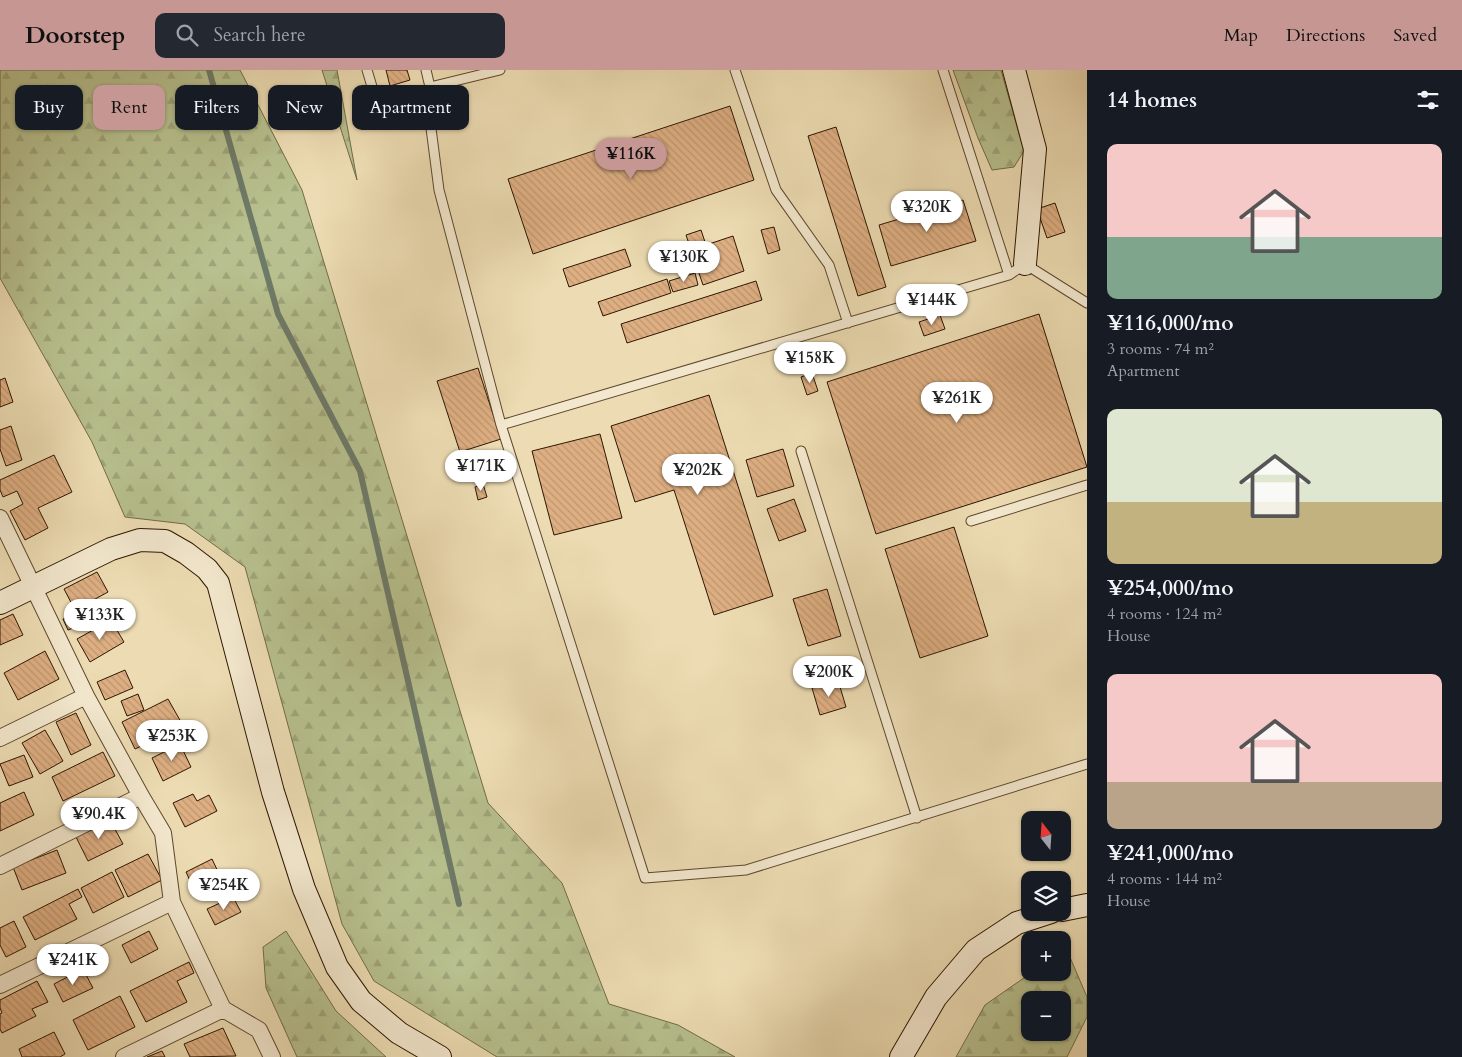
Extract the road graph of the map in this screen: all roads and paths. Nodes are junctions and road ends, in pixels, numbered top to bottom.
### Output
1 (367, 70) edge
2 (426, 70) edge
3 (500, 70) edge
4 (735, 70) edge
5 (943, 70) edge
6 (1014, 70) edge
7 (372, 85) edge
8 (430, 85) edge
9 (438, 85) edge
10 (431, 130) edge
11 (1017, 270) junction
12 (1087, 303) edge
13 (848, 323) junction
14 (501, 425) junction
15 (801, 451) dead end
16 (1087, 485) edge
17 (0, 518) edge
18 (971, 521) dead end
19 (34, 587) junction
20 (0, 603) edge
21 (86, 696) junction
22 (0, 738) edge
23 (1087, 764) edge
24 (141, 796) junction
25 (917, 818) junction
26 (0, 866) edge
27 (172, 902) junction
28 (1087, 905) edge
29 (1071, 908) edge
30 (1023, 921) edge
31 (0, 985) edge
32 (223, 1009) junction
33 (124, 1057) edge
34 (272, 1057) edge
35 (440, 1057) edge
36 (901, 1057) edge

1 - 7 lane
2 - 8 lane
3 - 9 lane
4 - 13 lane
5 - 11 lane
6 - 11 street
10 - 14 lane
11 - 12 lane
11 - 13 lane
13 - 14 lane
14 - 25 lane
15 - 25 lane
16 - 18 lane
17 - 19 street
19 - 20 street
19 - 21 street
19 - 35 street
21 - 22 street
21 - 24 street
23 - 25 lane
24 - 26 street
24 - 27 street
27 - 31 street
27 - 32 street
28 - 29 street
30 - 36 street
32 - 33 street
32 - 34 street

